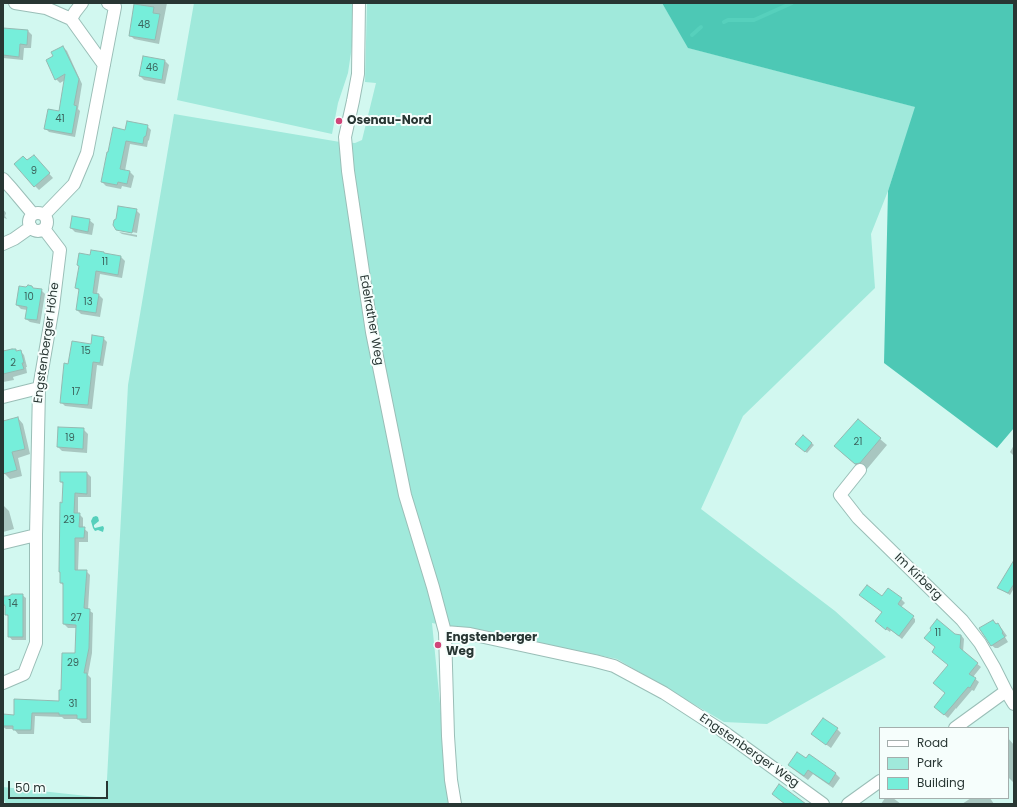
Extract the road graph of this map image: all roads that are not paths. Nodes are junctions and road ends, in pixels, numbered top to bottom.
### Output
1 (15, 3) edge
2 (82, 3) edge
3 (108, 3) edge
4 (359, 3) edge
5 (71, 19) junction
6 (104, 65) junction
7 (3, 180) edge
8 (39, 215) junction
9 (31, 227) junction
10 (44, 229) junction
11 (3, 244) edge
12 (39, 388) junction
13 (3, 397) edge
14 (860, 470) dead end
15 (36, 535) junction
16 (3, 543) edge
17 (445, 632) junction
18 (3, 683) edge
19 (1006, 692) junction
20 (1014, 704) edge
21 (956, 727) edge
22 (879, 782) edge
23 (455, 804) edge
24 (823, 804) edge
25 (848, 804) edge

1 - 5 street
2 - 5 street
3 - 6 street
4 - 17 street, Edelrather Weg
5 - 6 street
6 - 8 street
7 - 8 street
8 - 9 street
8 - 10 street
9 - 10 street
9 - 11 street
10 - 12 street, Engstenberger Höhe
12 - 13 street
12 - 15 street, Engstenberger Höhe
14 - 19 street, Im Kirberg
15 - 16 street
15 - 18 street, Engstenberger Höhe
17 - 23 street, Edelrather Weg
17 - 24 street, Engstenberger Weg
19 - 20 street, Im Kirberg
19 - 21 street
22 - 25 street

